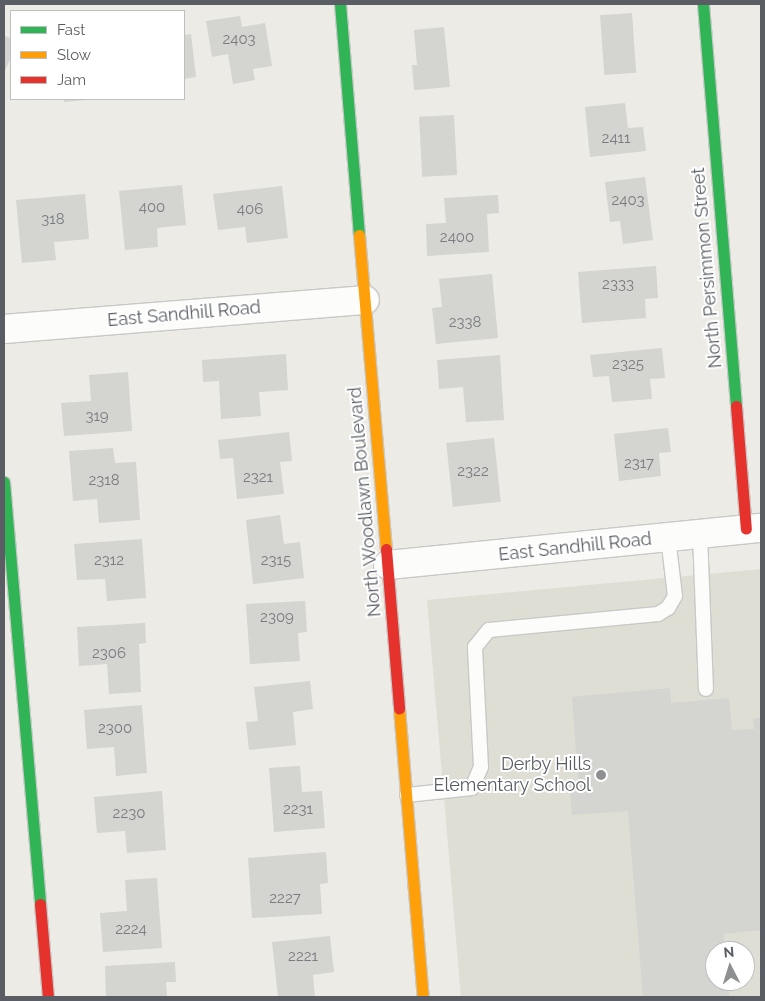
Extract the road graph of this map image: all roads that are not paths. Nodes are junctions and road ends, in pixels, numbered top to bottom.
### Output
1 (340, 4) edge
2 (702, 4) edge
3 (365, 300) junction
4 (4, 329) edge
5 (4, 482) edge
6 (754, 529) edge
7 (700, 534) junction
8 (668, 538) junction
9 (388, 565) junction
10 (706, 689) dead end
11 (407, 795) junction
12 (48, 997) edge
13 (423, 997) edge

1 - 3 street, North Woodlawn Boulevard
2 - 6 street, North Persimmon Street
3 - 4 street, East Sandhill Road
3 - 9 street, North Woodlawn Boulevard
5 - 12 street
6 - 7 street, East Sandhill Road
7 - 8 street, East Sandhill Road
7 - 10 lane
8 - 9 street, East Sandhill Road
8 - 11 lane
9 - 11 street, North Woodlawn Boulevard
11 - 13 street, North Woodlawn Boulevard

